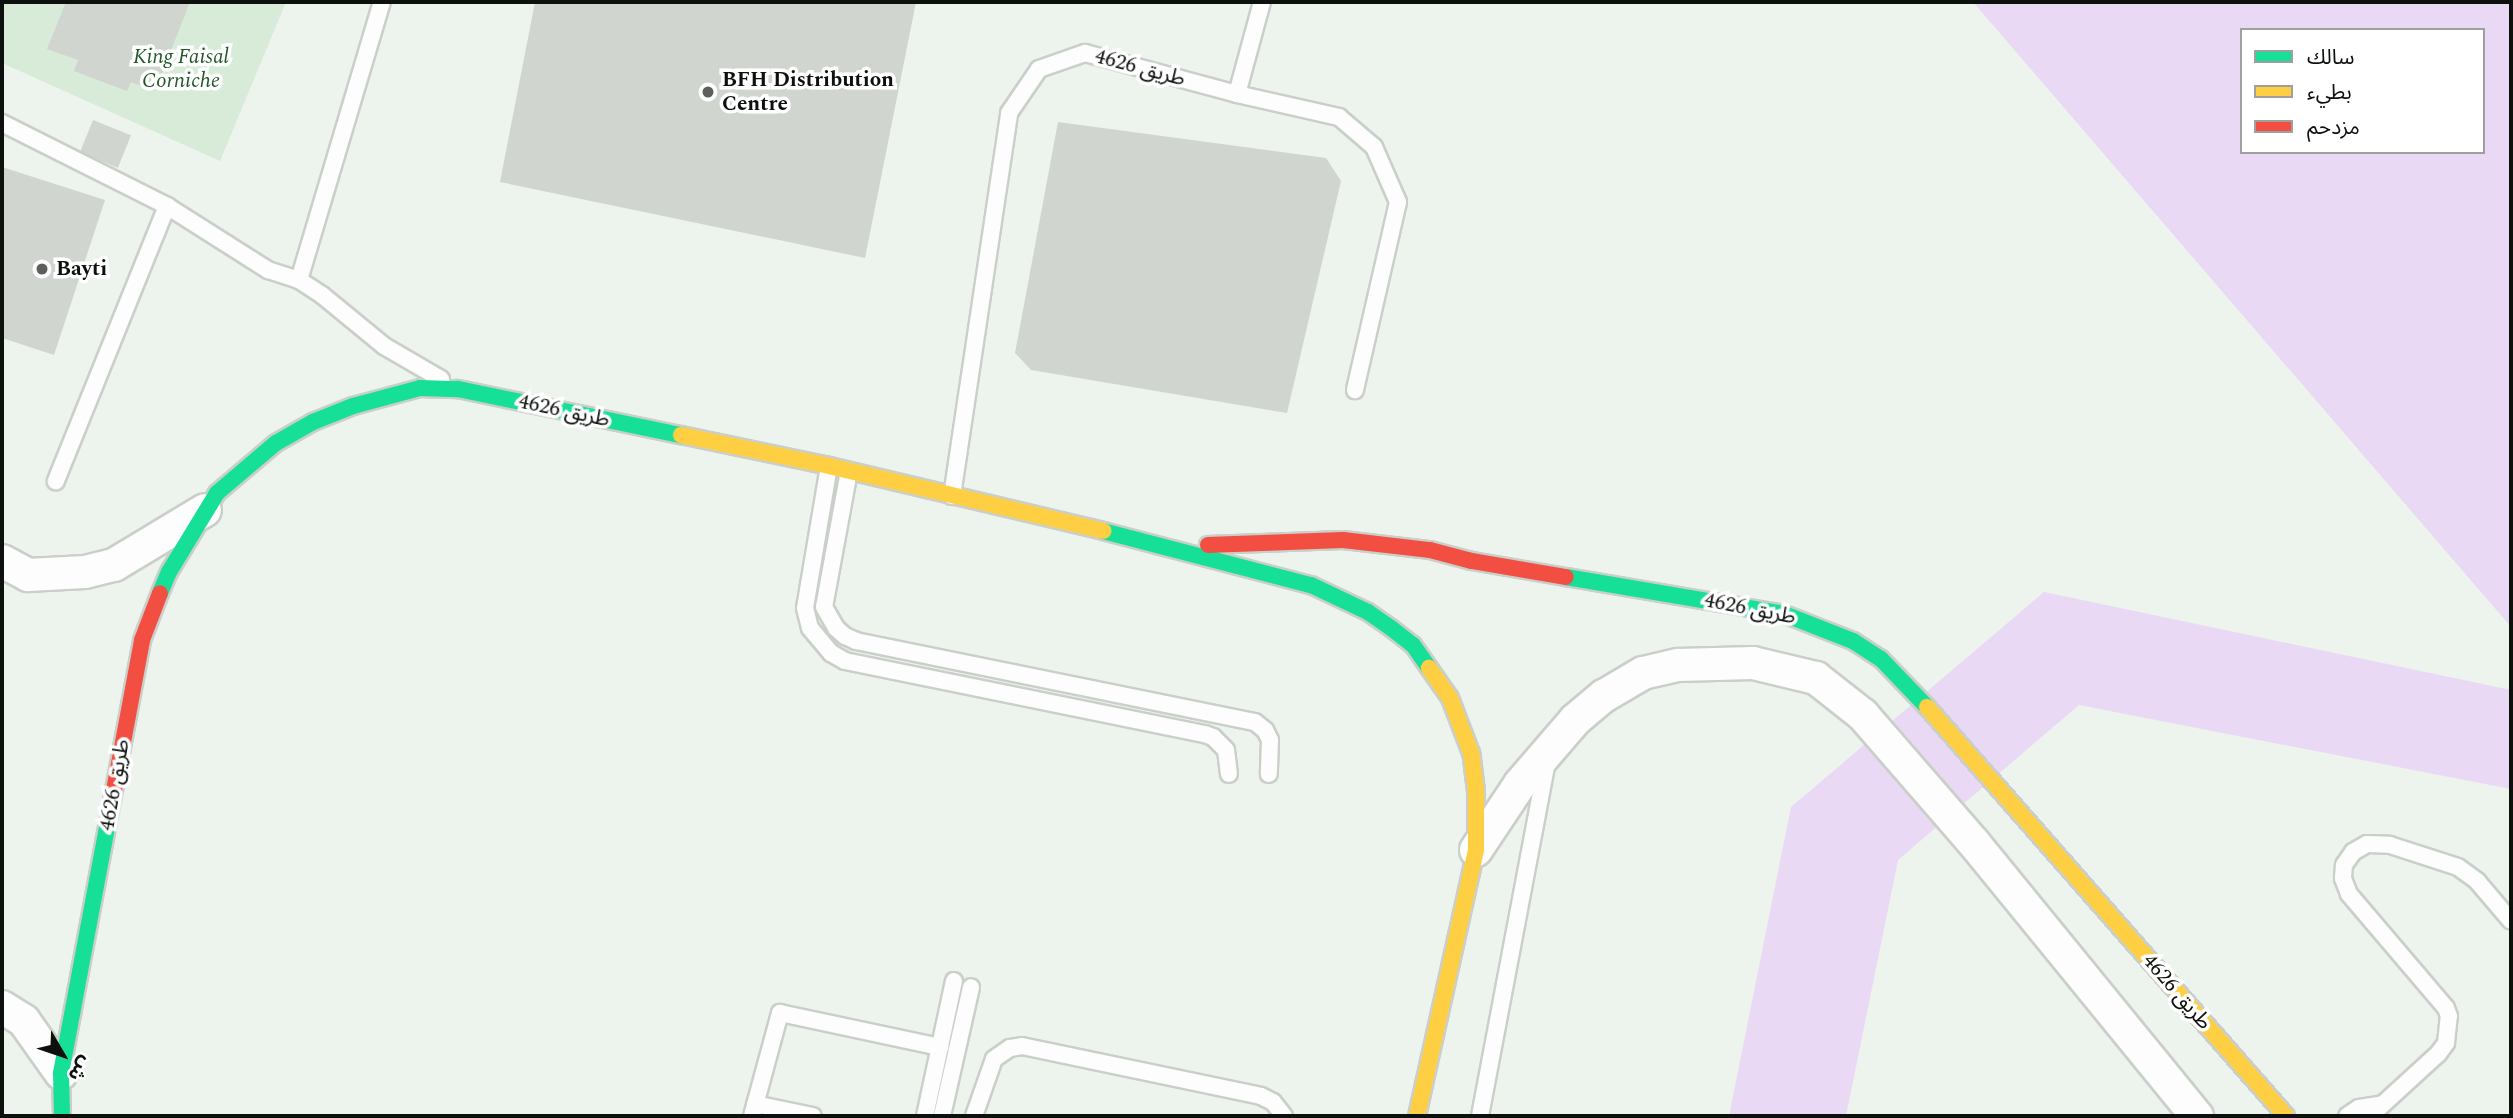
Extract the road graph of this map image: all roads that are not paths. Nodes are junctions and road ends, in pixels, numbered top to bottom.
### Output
1 (382, 2) edge
2 (1262, 2) edge
3 (1237, 94) junction
4 (2, 123) edge
5 (167, 206) junction
6 (299, 280) junction
7 (458, 389) junction
8 (1355, 390) dead end
9 (829, 466) junction
10 (849, 471) junction
11 (56, 481) dead end
12 (953, 496) junction
13 (205, 510) junction
14 (1171, 547) junction
15 (2, 561) edge
16 (1549, 749) junction
17 (1228, 774) dead end
18 (1269, 774) dead end
19 (1476, 850) junction
20 (2511, 921) edge
21 (954, 981) dead end
22 (971, 987) dead end
23 (2, 1007) edge
24 (940, 1047) junction
25 (61, 1073) junction
26 (753, 1110) edge
27 (2379, 1112) edge
28 (61, 1116) edge
29 (813, 1116) edge
30 (925, 1116) edge
31 (942, 1116) edge
32 (974, 1116) edge
33 (1284, 1116) edge
34 (1417, 1116) edge
35 (1480, 1116) edge
36 (2197, 1116) edge
37 (2286, 1116) edge
38 (2347, 1116) edge

1 - 6 lane
2 - 3 lane
3 - 8 lane, طريق 4626
3 - 12 lane, طريق 4626
4 - 5 lane
5 - 6 lane
5 - 11 lane
6 - 7 lane
7 - 9 street, طريق 4626
7 - 13 street, طريق 4626
9 - 10 street, طريق 4626
9 - 17 lane
10 - 12 street, طريق 4626
10 - 18 lane
12 - 14 street, طريق 4626
13 - 15 street, طريق 4626
13 - 25 street, طريق 4626
14 - 19 street, طريق 4626
14 - 37 street, طريق 4626
16 - 19 street, طريق 4626
16 - 35 lane
16 - 36 street, طريق 4626
19 - 34 street, طريق 4626
20 - 27 lane
21 - 24 lane
22 - 31 lane
23 - 25 street
24 - 26 lane
24 - 30 lane
25 - 28 street, طريق 4626
26 - 29 lane
27 - 38 lane
32 - 33 lane

